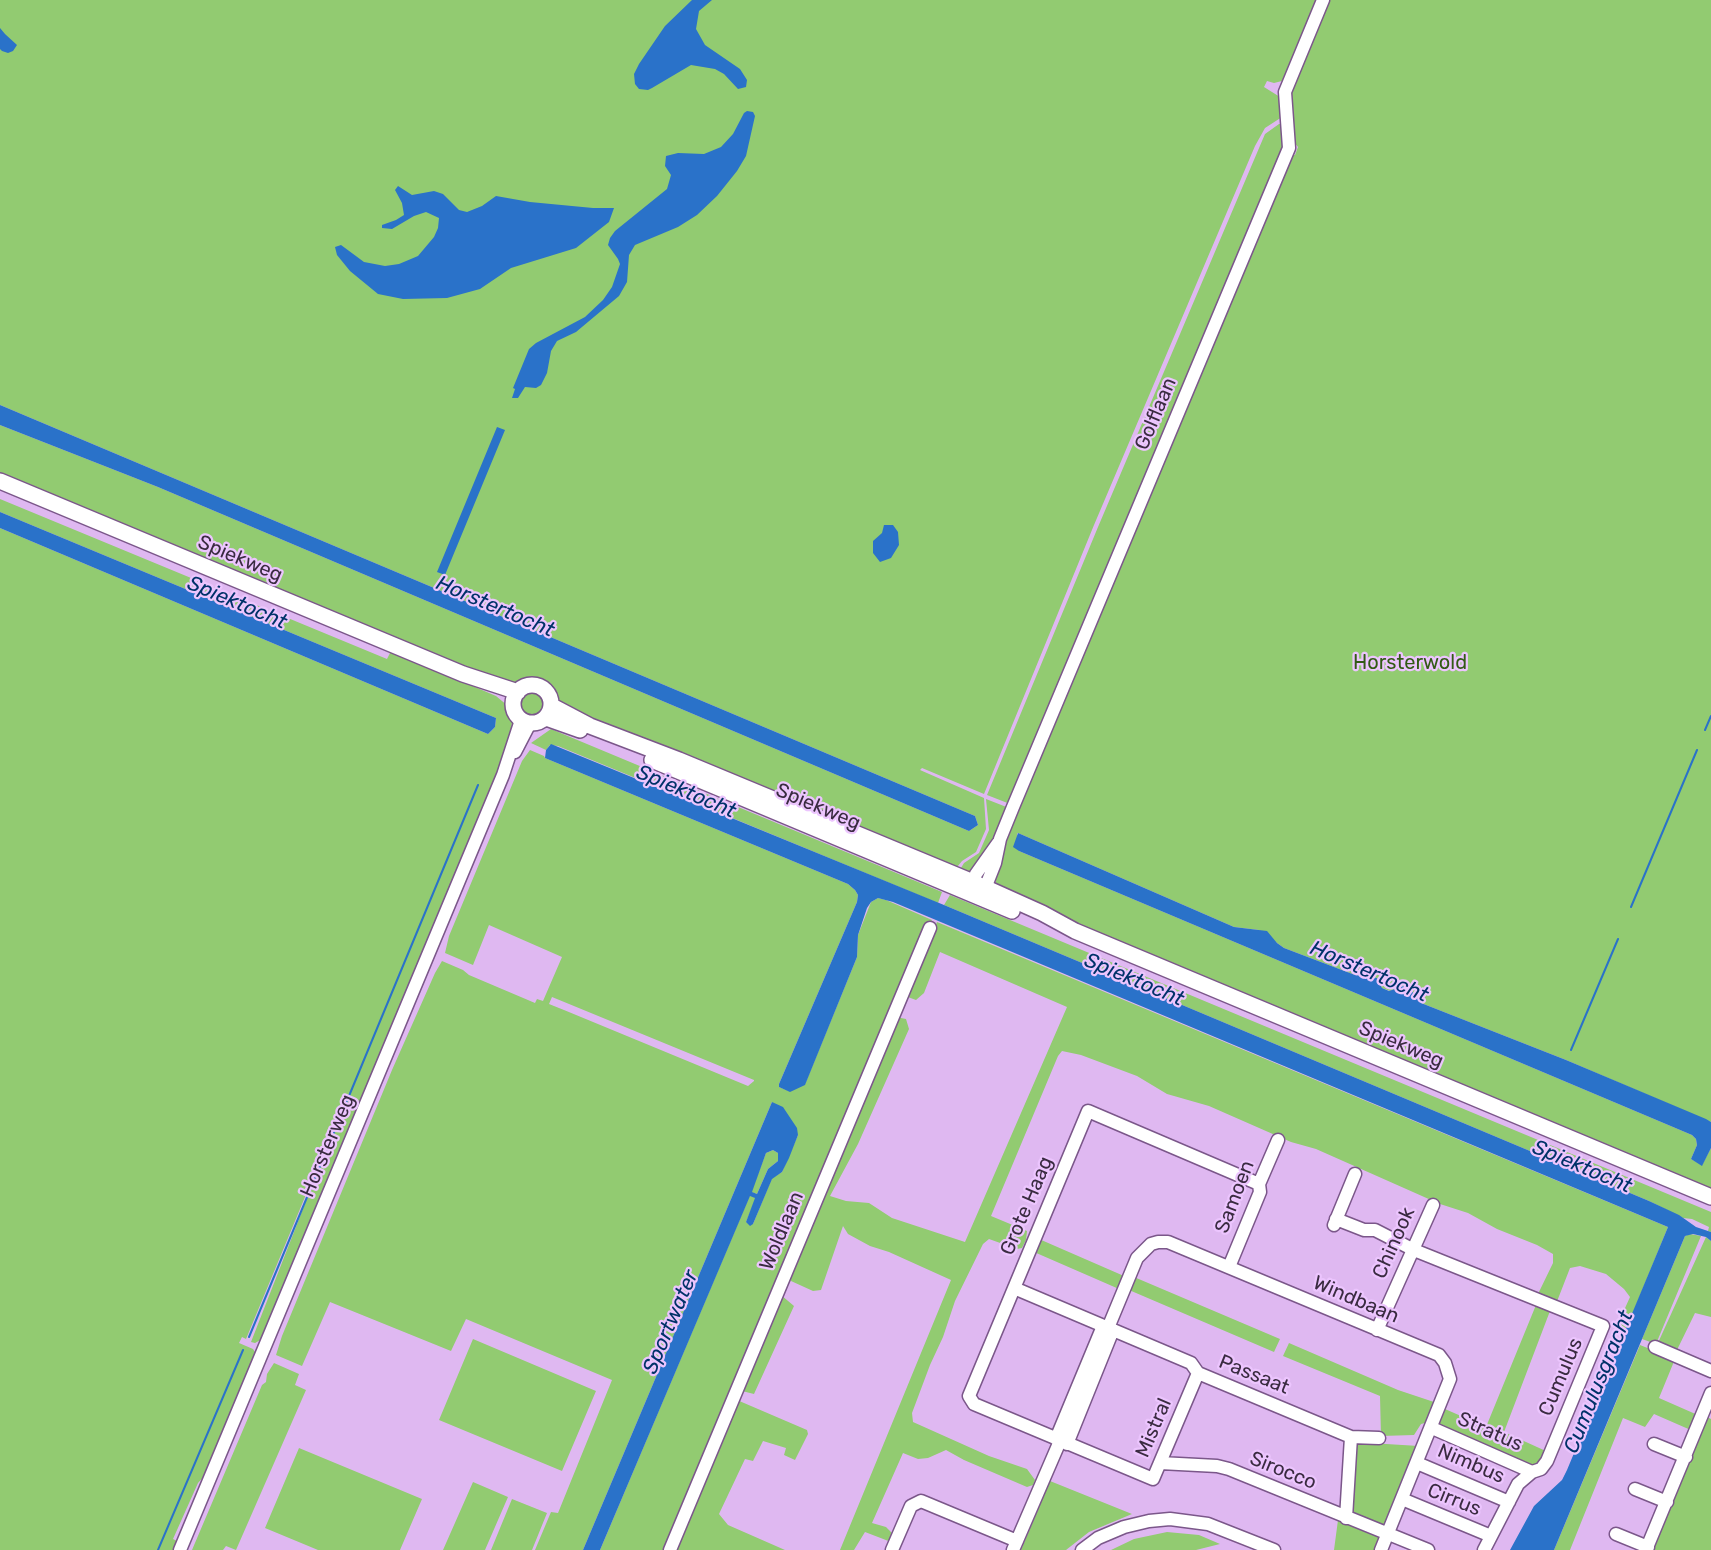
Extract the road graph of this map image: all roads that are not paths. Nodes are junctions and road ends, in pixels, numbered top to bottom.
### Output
1 (1323, 0) edge
2 (0, 481) edge
3 (515, 696) junction
4 (549, 712) junction
5 (525, 722) junction
6 (977, 890) junction
7 (930, 928) dead end
8 (1278, 1140) dead end
9 (1355, 1174) dead end
10 (1259, 1184) junction
11 (1711, 1197) edge
12 (1433, 1205) dead end
13 (1414, 1250) junction
14 (1229, 1267) junction
15 (1014, 1288) junction
16 (1108, 1328) junction
17 (1377, 1330) junction
18 (1655, 1347) dead end
19 (1711, 1371) edge
20 (1198, 1373) junction
21 (1711, 1393) edge
22 (1432, 1428) junction
23 (1351, 1437) junction
24 (1379, 1438) dead end
25 (1061, 1441) junction
26 (1654, 1444) dead end
27 (1686, 1457) junction
28 (1417, 1462) junction
29 (1160, 1463) junction
30 (1532, 1472) junction
31 (1635, 1489) dead end
32 (1402, 1499) junction
33 (1509, 1502) junction
34 (1667, 1502) junction
35 (1346, 1518) junction
36 (1387, 1534) junction
37 (1616, 1534) dead end
38 (1491, 1536) junction
39 (1015, 1546) edge
40 (1647, 1549) edge
41 (180, 1550) edge
42 (670, 1550) edge
43 (892, 1550) edge
44 (1082, 1550) edge
45 (1095, 1550) edge
46 (1254, 1550) edge
47 (1274, 1550) edge
48 (1381, 1550) edge
49 (1428, 1550) edge
50 (1484, 1550) edge

1 - 6 street, Golflaan
2 - 3 main road, Spiekweg
3 - 4 main road
3 - 5 main road
4 - 5 main road
4 - 6 main road, Spiekweg
5 - 41 street, Horsterweg
6 - 11 main road, Spiekweg
7 - 42 street, Woldlaan
8 - 10 street, Samoen
9 - 13 street
10 - 14 street, Samoen
10 - 15 street, Grote Haag
12 - 13 street, Chinook
13 - 17 street, Chinook
13 - 30 street, Cumulus
14 - 16 street, Windbaan
14 - 17 street, Windbaan
15 - 16 street, Passaat
15 - 25 street, Grote Haag
16 - 20 street, Passaat
16 - 25 street, Windbaan
17 - 22 street, Windbaan
18 - 19 street
20 - 23 street, Passaat
20 - 29 street, Mistral
21 - 27 street
22 - 28 street, Windbaan
22 - 30 street, Stratus
23 - 24 street, Passaat
23 - 35 street
25 - 29 street, Mistral
25 - 39 street, Windbaan
26 - 27 street
27 - 34 street
28 - 32 street, Windbaan
28 - 33 street, Nimbus
29 - 35 street, Sirocco
30 - 33 street, Cumulus
31 - 34 street
32 - 36 street, Windbaan
32 - 38 street, Cirrus
33 - 38 street, Cumulus
34 - 40 street
35 - 36 street, Sirocco
36 - 48 street, Windbaan
36 - 49 street
37 - 40 street
38 - 50 street, Cumulus
39 - 43 street
44 - 47 street
45 - 46 street

